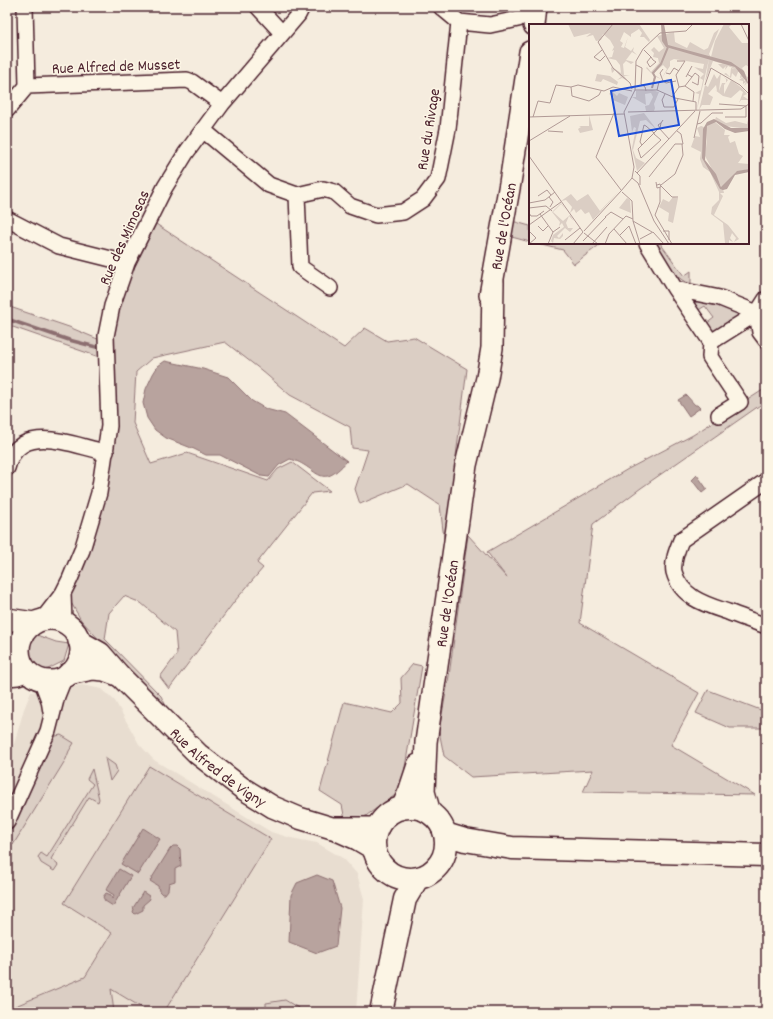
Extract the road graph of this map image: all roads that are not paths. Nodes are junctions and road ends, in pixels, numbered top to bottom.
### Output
1 (25, 7) edge
2 (258, 7) edge
3 (302, 7) edge
4 (441, 7) edge
5 (531, 7) edge
6 (536, 7) edge
7 (459, 22) junction
8 (534, 24) edge
9 (282, 33) junction
10 (529, 59) edge
11 (27, 86) junction
12 (222, 104) junction
13 (7, 110) edge
14 (203, 130) junction
15 (297, 195) junction
16 (7, 219) edge
17 (648, 244) edge
18 (127, 263) junction
19 (330, 288) dead end
20 (675, 289) junction
21 (766, 299) edge
22 (757, 313) junction
23 (766, 340) edge
24 (711, 342) junction
25 (719, 415) dead end
26 (106, 452) junction
27 (7, 468) edge
28 (766, 481) edge
29 (63, 593) junction
30 (7, 619) edge
31 (38, 621) junction
32 (64, 622) junction
33 (766, 626) edge
34 (79, 641) junction
35 (23, 658) edge
36 (7, 674) edge
37 (67, 675) junction
38 (120, 676) junction
39 (7, 678) edge
40 (52, 719) junction
41 (426, 742) junction
42 (402, 808) junction
43 (430, 813) junction
44 (7, 822) edge
45 (377, 828) junction
46 (335, 829) junction
47 (445, 834) junction
48 (512, 848) junction
49 (374, 849) junction
50 (766, 855) edge
51 (442, 858) junction
52 (394, 876) junction
53 (417, 879) junction
54 (395, 945) junction
55 (381, 1012) edge
56 (390, 1012) edge

1 - 11 street
2 - 9 street
3 - 9 street, Rue des Mimosas
4 - 7 street
5 - 7 street
6 - 8 main road
7 - 15 street, Rue du Rivage
9 - 12 street, Rue des Mimosas
10 - 41 main road, Rue de l'Océan
11 - 12 street, Rue Alfred de Musset
11 - 13 street
12 - 14 street, Rue des Mimosas
14 - 15 street
14 - 18 street, Rue des Mimosas
15 - 19 street
16 - 18 street
17 - 20 street
18 - 26 street, Rue des Mimosas
20 - 22 street
20 - 24 street
21 - 22 street
22 - 23 street
22 - 24 street
24 - 25 street
26 - 27 street
26 - 29 street, Rue des Mimosas
28 - 33 street
29 - 31 street, Rue des Mimosas
29 - 32 street, Rue des Mimosas
30 - 31 main road
31 - 32 main road
31 - 35 main road
32 - 34 main road
34 - 37 main road
34 - 38 main road, Rue Alfred de Vigny
35 - 36 street
35 - 37 main road
35 - 39 street
35 - 40 street
37 - 38 main road, Rue Alfred de Vigny
37 - 40 street
38 - 46 main road, Rue Alfred de Vigny
40 - 44 street
41 - 42 main road, Rue de l'Océan
41 - 43 main road, Rue de l'Océan
42 - 43 main road
42 - 45 main road
43 - 47 main road
45 - 46 main road, Rue Alfred de Vigny
45 - 49 main road
46 - 49 main road, Rue Alfred de Vigny
47 - 48 main road
47 - 51 main road
48 - 50 main road
48 - 51 main road
49 - 52 main road
51 - 53 main road
52 - 53 main road
52 - 54 main road
53 - 54 main road
54 - 55 main road
54 - 56 main road

